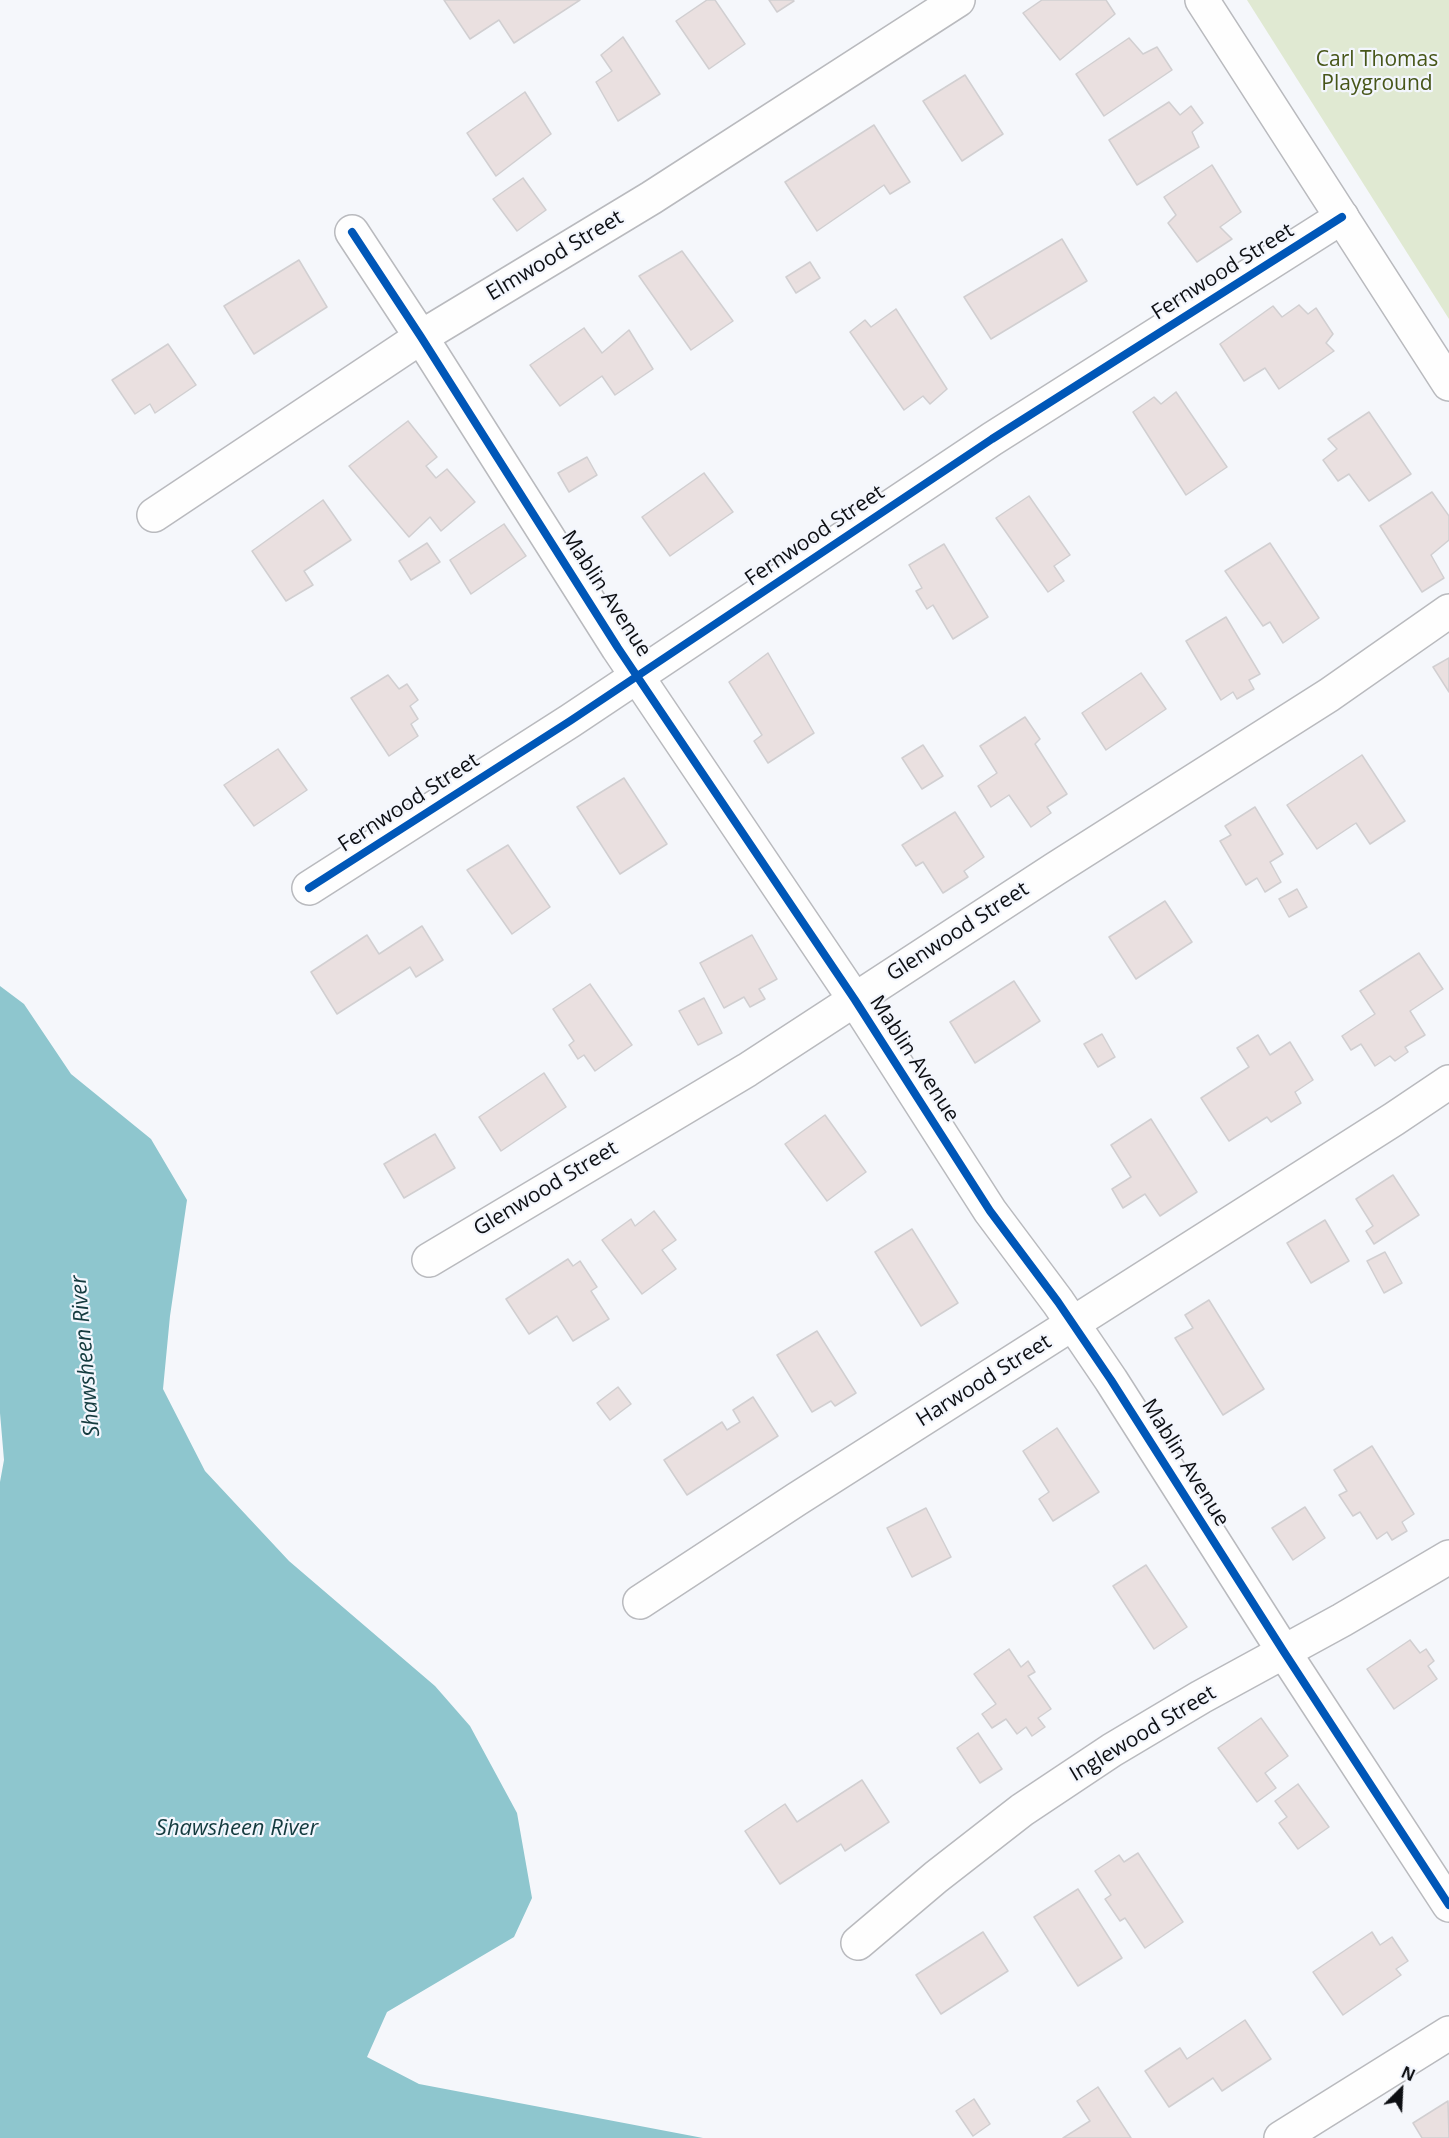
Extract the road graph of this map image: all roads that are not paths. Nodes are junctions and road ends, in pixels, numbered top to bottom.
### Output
1 (958, 0) edge
2 (1202, 0) edge
3 (1342, 217) junction
4 (352, 232) dead end
5 (422, 337) junction
6 (1449, 384) edge
7 (154, 515) dead end
8 (1449, 611) edge
9 (637, 676) junction
10 (309, 888) dead end
11 (855, 1000) junction
12 (1449, 1082) edge
13 (429, 1260) dead end
14 (1073, 1324) junction
15 (1449, 1557) edge
16 (640, 1602) dead end
17 (1284, 1652) junction
18 (1449, 1905) edge
19 (858, 1943) dead end
20 (1449, 2033) edge
21 (1281, 2138) edge

1 - 5 street, Elmwood Street
2 - 3 street
3 - 6 street
3 - 9 street, Fernwood Street
4 - 5 street, Mablin Avenue
5 - 7 street, Elmwood Street
5 - 9 street, Mablin Avenue
8 - 11 street, Glenwood Street
9 - 10 street, Fernwood Street
9 - 11 street, Mablin Avenue
11 - 13 street, Glenwood Street
11 - 14 street, Mablin Avenue
12 - 14 street, Harwood Street
14 - 16 street, Harwood Street
14 - 17 street, Mablin Avenue
15 - 17 street, Inglewood Street
17 - 18 street, Mablin Avenue
17 - 19 street, Inglewood Street
20 - 21 street

